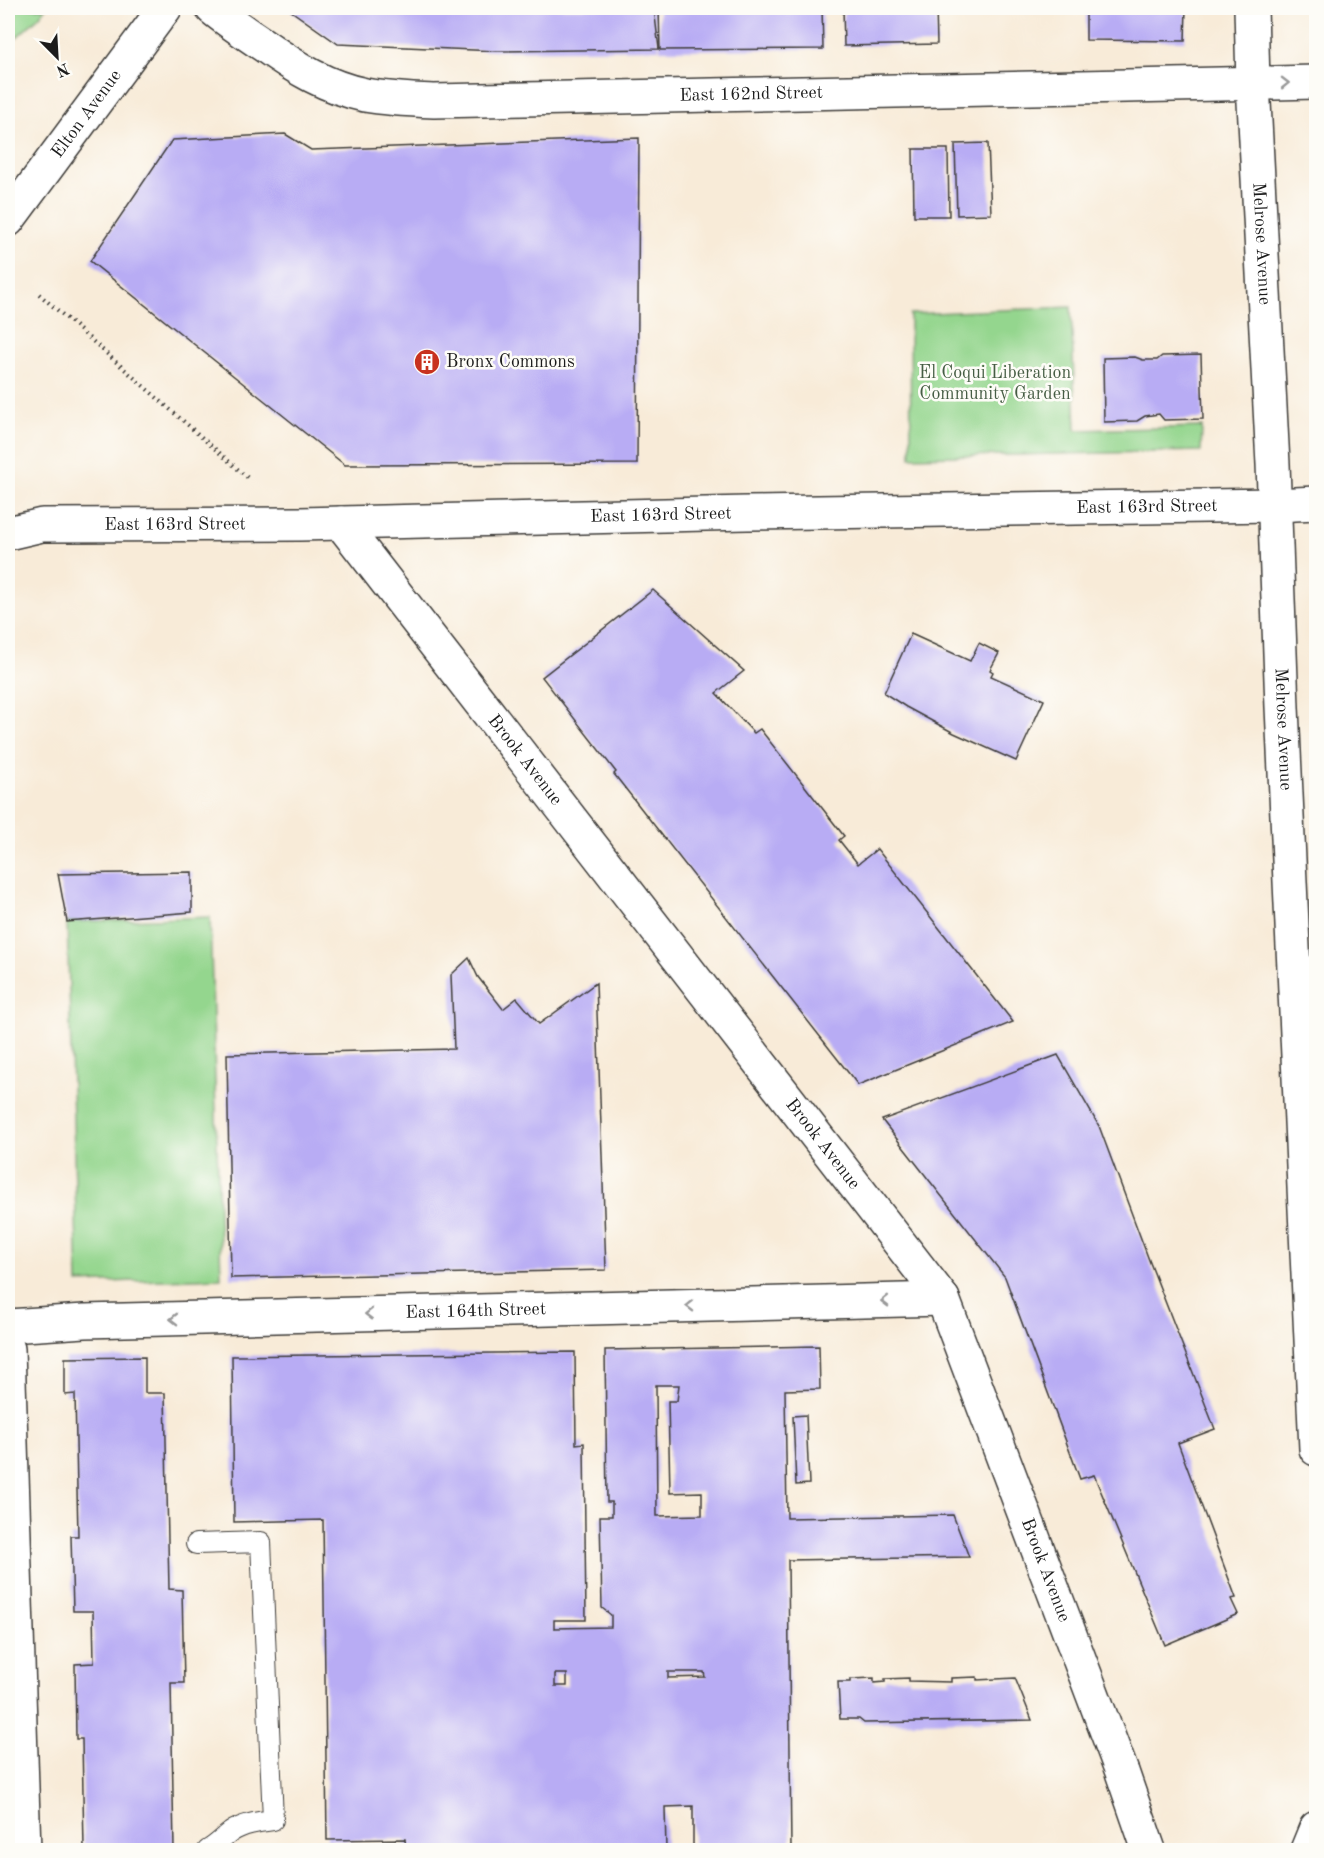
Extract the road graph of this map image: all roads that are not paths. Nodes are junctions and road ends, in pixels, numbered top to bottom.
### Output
1 (165, 8) edge
2 (212, 8) edge
3 (1251, 8) edge
4 (1317, 82) edge
5 (1253, 83) junction
6 (8, 220) edge
7 (1317, 503) edge
8 (1275, 505) junction
9 (341, 523) junction
10 (8, 533) edge
11 (943, 1299) junction
12 (8, 1326) edge
13 (8, 1349) edge
14 (1317, 1449) edge
15 (196, 1544) dead end
16 (14, 1751) edge
17 (1317, 1828) edge
18 (24, 1851) edge
19 (208, 1851) edge
20 (1149, 1851) edge
21 (1307, 1851) edge

1 - 6 main road, Elton Avenue
2 - 5 main road, East 162nd Street
3 - 5 main road, Melrose Avenue
5 -> 4 main road, East 162nd Street
5 - 8 main road, Melrose Avenue
7 - 8 main road, East 163rd Street
8 - 9 main road, East 163rd Street
8 - 14 main road, Melrose Avenue
9 - 10 main road, East 163rd Street
9 - 11 main road, Brook Avenue
11 -> 12 main road, East 164th Street
11 - 20 main road, Brook Avenue
13 - 16 main road
15 - 19 lane
16 - 18 main road
17 - 21 main road

